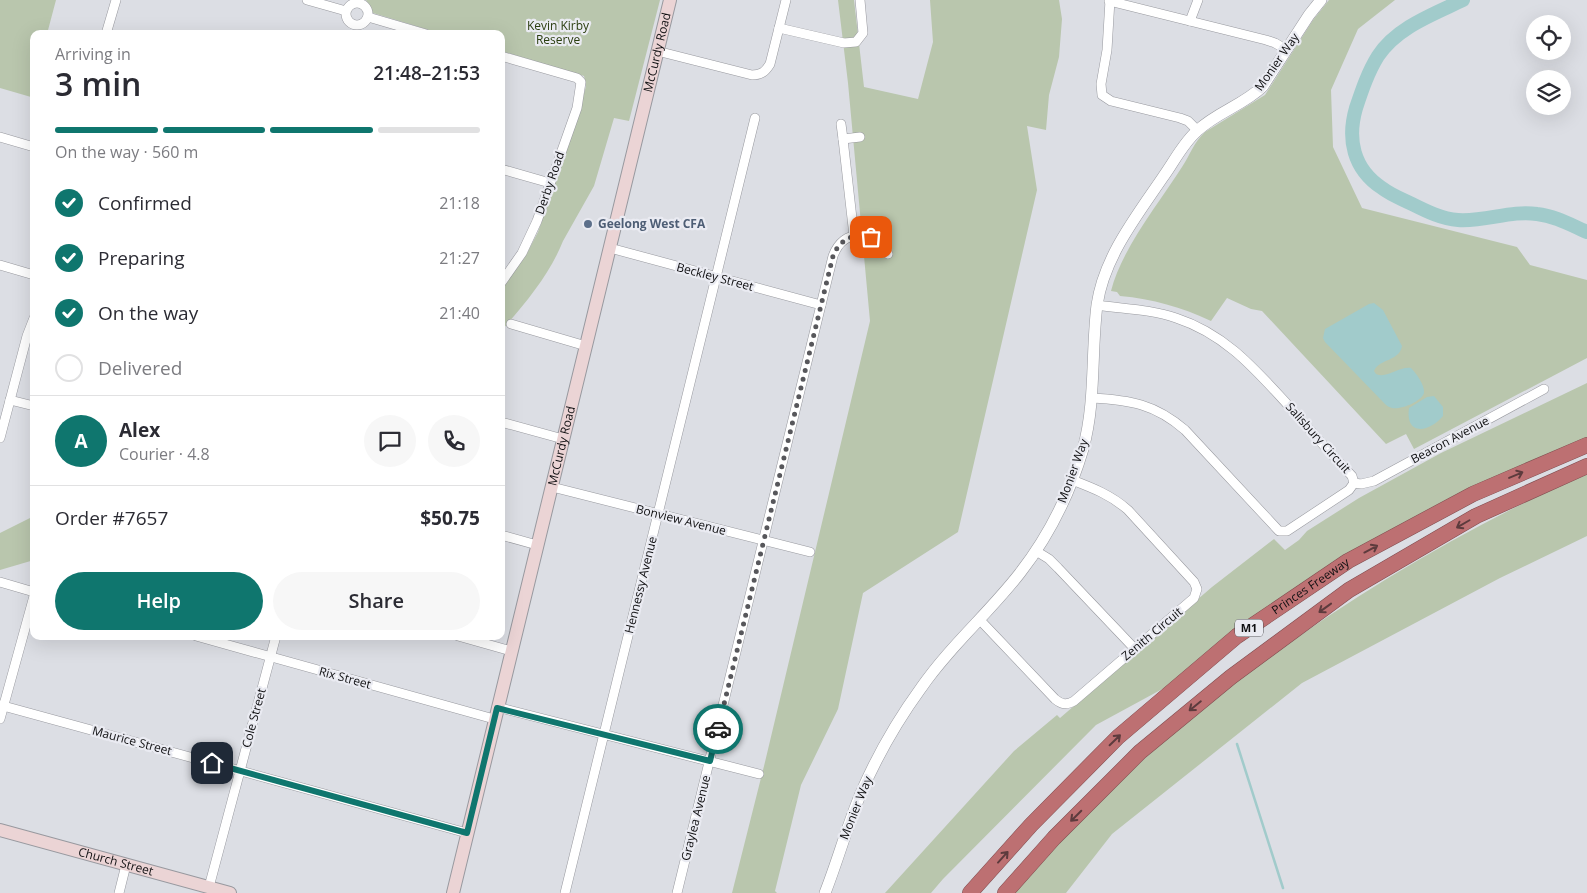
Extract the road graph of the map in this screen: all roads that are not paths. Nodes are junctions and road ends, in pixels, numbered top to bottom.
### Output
1 (116, 0) edge
2 (307, 0) edge
3 (670, 0) edge
4 (786, 0) edge
5 (860, 0) edge
6 (1198, 0) edge
7 (1321, 0) edge
8 (360, 1) edge
9 (1109, 1) edge
10 (346, 11) junction
11 (368, 17) junction
12 (1190, 21) junction
13 (779, 28) junction
14 (353, 29) edge
15 (107, 30) edge
16 (412, 30) edge
17 (1287, 50) junction
18 (657, 51) junction
19 (505, 57) edge
20 (756, 118) dead end
21 (841, 124) dead end
22 (1197, 130) junction
23 (0, 137) edge
24 (860, 137) dead end
25 (843, 139) junction
26 (30, 146) edge
27 (505, 170) edge
28 (550, 183) junction
29 (854, 236) junction
30 (610, 248) junction
31 (888, 254) dead end
32 (0, 265) edge
33 (30, 274) edge
34 (505, 277) edge
35 (716, 277) junction
36 (821, 305) junction
37 (1097, 306) junction
38 (511, 324) dead end
39 (30, 327) edge
40 (586, 346) junction
41 (1544, 390) dead end
42 (1092, 398) junction
43 (10, 400) junction
44 (30, 405) edge
45 (505, 423) edge
46 (0, 438) edge
47 (564, 439) junction
48 (1587, 445) edge
49 (1587, 466) edge
50 (1072, 480) junction
51 (1354, 483) junction
52 (552, 487) junction
53 (658, 515) junction
54 (505, 536) edge
55 (763, 541) junction
56 (537, 545) junction
57 (1036, 551) junction
58 (810, 552) dead end
59 (0, 582) edge
60 (30, 591) edge
61 (30, 610) edge
62 (979, 619) junction
63 (210, 640) edge
64 (275, 640) edge
65 (472, 640) edge
66 (1134, 648) junction
67 (511, 651) junction
68 (270, 657) junction
69 (2, 706) edge
70 (496, 713) junction
71 (0, 719) edge
72 (604, 735) junction
73 (710, 761) junction
74 (240, 771) junction
75 (759, 774) dead end
76 (0, 830) edge
77 (467, 833) junction
78 (126, 865) junction
79 (209, 887) junction
80 (119, 893) edge
81 (230, 893) edge
82 (453, 893) edge
83 (565, 893) edge
84 (677, 893) edge
85 (825, 893) edge
86 (970, 893) edge
87 (1005, 893) edge

1 - 15 street
2 - 10 street
3 - 18 main road, McCurdy Road
4 - 13 street
5 - 13 street
6 - 12 street
7 - 17 street, Monier Way
8 - 10 street
8 - 11 street
9 - 12 street
9 - 22 street
10 - 14 street
11 - 14 street
11 - 16 street
12 - 17 street
13 - 18 street
17 - 22 street, Monier Way
18 - 30 main road, McCurdy Road
19 - 28 street, Derby Road
20 - 35 street, Hennessy Avenue
21 - 25 street
22 - 37 street, Monier Way
23 - 26 street
24 - 25 street
25 - 29 street
27 - 28 street
28 - 34 street, Derby Road
29 - 31 street
29 - 36 street, Graylea Avenue
30 - 35 street, Beckley Street
30 - 40 main road, McCurdy Road
32 - 33 street
35 - 36 street, Beckley Street
35 - 53 street, Hennessy Avenue
36 - 55 street, Graylea Avenue
37 - 42 street, Monier Way
37 - 51 street, Salisbury Circuit
38 - 40 street
39 - 43 street
40 - 47 main road, McCurdy Road
41 - 51 street, Beacon Avenue
42 - 50 street, Monier Way
42 - 51 street, Salisbury Circuit
43 - 44 street
43 - 46 street
45 - 47 street
47 - 52 main road, McCurdy Road
86 -> 48 highway, Princes Freeway / M1
49 -> 87 highway, Princes Freeway / M1
50 - 57 street, Monier Way
50 - 66 street, Zenith Circuit
52 - 53 street, Bonview Avenue
52 - 56 main road, McCurdy Road
53 - 55 street, Bonview Avenue
53 - 72 street, Hennessy Avenue
54 - 56 street
55 - 58 street, Bonview Avenue
55 - 73 street, Graylea Avenue
56 - 67 main road, McCurdy Road
57 - 62 street, Monier Way
57 - 66 street
59 - 60 street
61 - 69 street
62 - 66 street, Zenith Circuit
62 - 85 street, Monier Way
63 - 68 street, Rix Street
64 - 68 street, Cole Street
65 - 67 street
67 - 70 main road, McCurdy Road
68 - 70 street, Rix Street
68 - 74 street, Cole Street
69 - 71 street
69 - 74 street, Maurice Street
70 - 72 street, Rix Street
70 - 77 main road, McCurdy Road
72 - 73 street, Rix Street
72 - 83 street, Hennessy Avenue
73 - 75 street, Rix Street
73 - 84 street, Graylea Avenue
74 - 77 street, Maurice Street
74 - 79 street, Cole Street
76 - 78 main road, Church Street
77 - 82 main road, McCurdy Road
78 - 79 main road, Church Street
78 - 80 street
79 - 81 main road, Church Street

